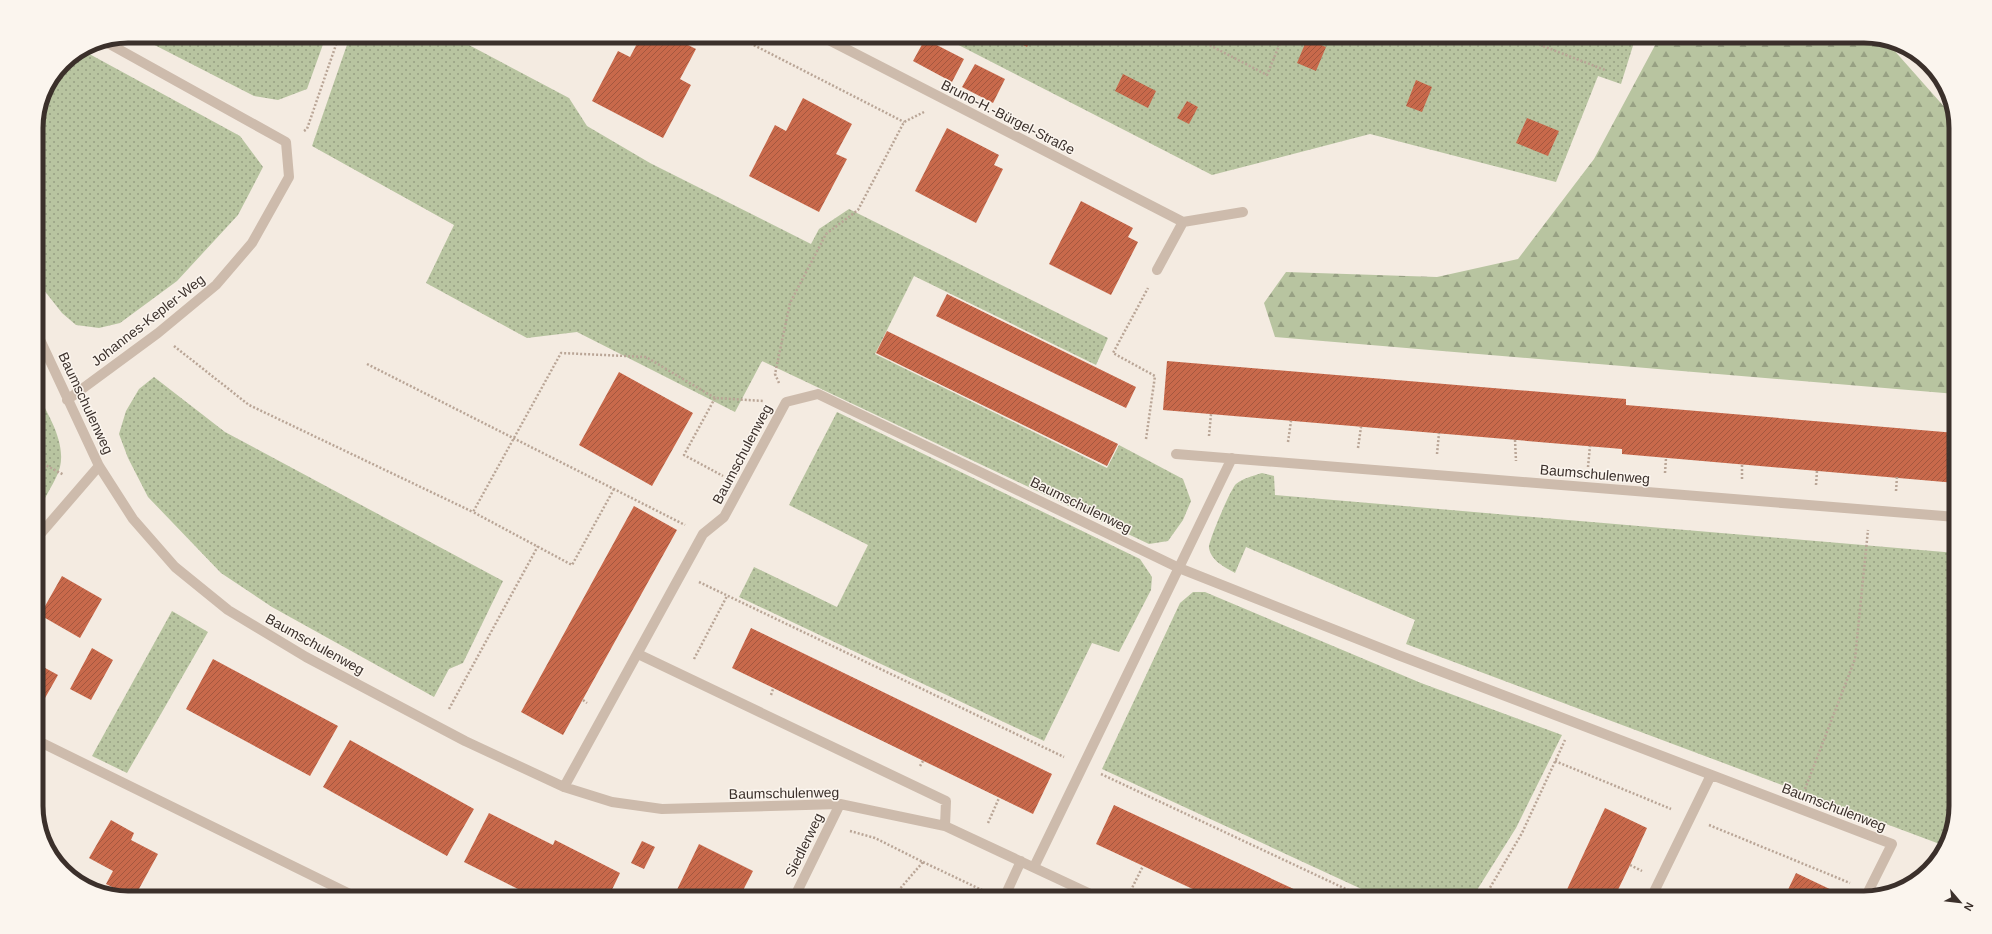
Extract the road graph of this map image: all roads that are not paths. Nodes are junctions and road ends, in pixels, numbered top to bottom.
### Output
1 (834, 43) edge
2 (111, 45) edge
3 (1243, 212) dead end
4 (1183, 222) junction
5 (1157, 270) road end
6 (43, 346) edge
7 (67, 400) junction
8 (1176, 454) dead end
9 (1232, 458) junction
10 (99, 466) junction
11 (1949, 516) edge
12 (43, 531) edge
13 (1179, 568) junction
14 (638, 654) junction
15 (43, 743) edge
16 (1711, 775) junction
17 (564, 787) junction
18 (840, 804) junction
19 (945, 826) junction
20 (1021, 861) junction
21 (1034, 867) junction
22 (344, 891) edge
23 (797, 891) edge
24 (1007, 891) edge
25 (1084, 891) edge
26 (1654, 891) edge
27 (1869, 891) edge

1 - 4 street, Bruno-H.-Bürgel-Straße
2 - 7 street, Johannes-Kepler-Weg
3 - 4 street
4 - 5 street
6 - 7 street, Baumschulenweg
7 - 10 street, Baumschulenweg
8 - 9 street, Baumschulenweg
9 - 11 street, Baumschulenweg
9 - 13 street
10 - 12 street, Baumschulenweg
10 - 17 street, Baumschulenweg
13 - 14 street, Baumschulenweg
13 - 16 street, Baumschulenweg
13 - 21 street
14 - 17 street, Baumschulenweg
14 - 19 street
15 - 22 street
16 - 26 street
16 - 27 street, Baumschulenweg
17 - 18 street, Baumschulenweg
18 - 19 street, Baumschulenweg
18 - 23 street, Siedlerweg
19 - 20 street, Baumschulenweg
20 - 21 street, Baumschulenweg
20 - 24 street
21 - 25 street, Baumschulenweg

